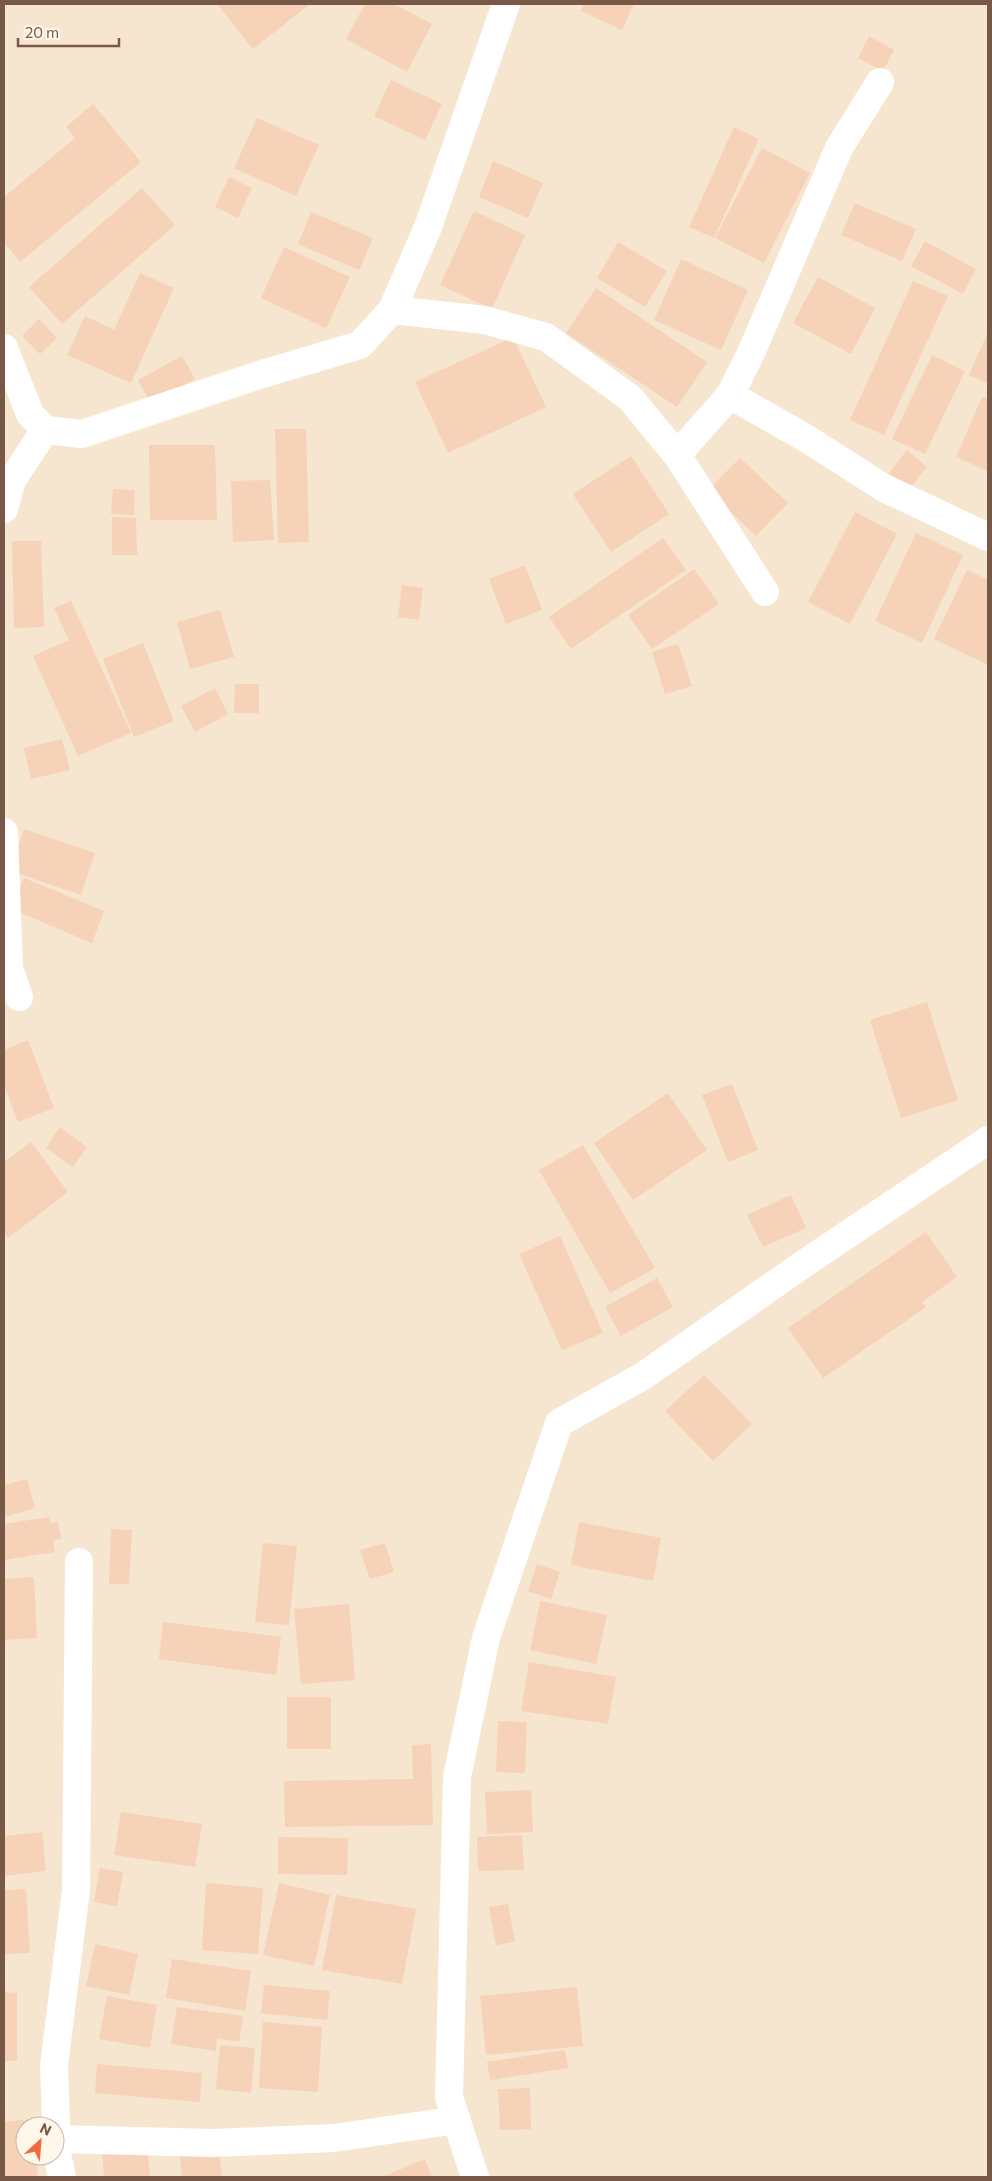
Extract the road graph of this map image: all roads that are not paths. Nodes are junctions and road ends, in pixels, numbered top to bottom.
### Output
1 (506, 4) edge
2 (880, 82) dead end
3 (392, 310) junction
4 (4, 348) edge
5 (730, 395) junction
6 (45, 430) junction
7 (677, 456) junction
8 (4, 510) edge
9 (988, 537) edge
10 (765, 592) dead end
11 (4, 832) edge
12 (19, 997) dead end
13 (988, 1140) edge
14 (79, 1562) dead end
15 (56, 2116) edge
16 (457, 2120) junction
17 (65, 2139) edge
18 (475, 2177) edge

1 - 3 street
2 - 5 street
3 - 6 street
3 - 7 street
4 - 6 street
5 - 7 street
5 - 9 street
6 - 8 street
7 - 10 street
11 - 12 street
13 - 16 street
14 - 15 street
16 - 17 street
16 - 18 street

